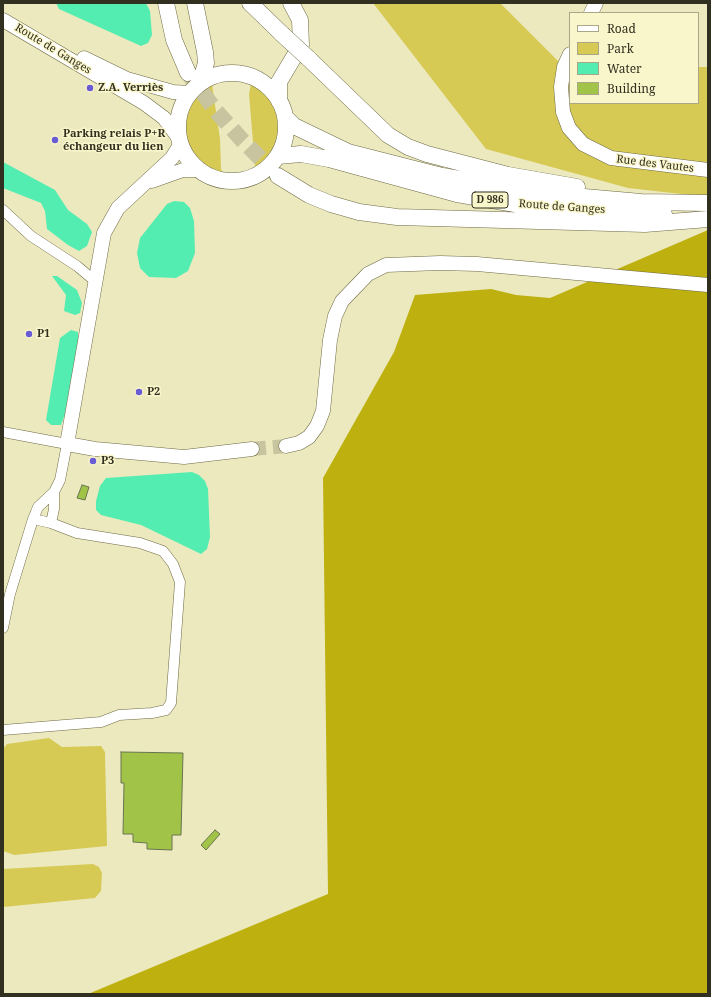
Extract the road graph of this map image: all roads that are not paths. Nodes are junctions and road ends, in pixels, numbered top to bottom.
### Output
1 (166, 3) edge
2 (195, 3) edge
3 (250, 3) edge
4 (291, 3) edge
5 (596, 3) edge
6 (3, 11) edge
7 (592, 12) edge
8 (3, 20) edge
9 (569, 56) edge
10 (192, 83) junction
11 (279, 101) junction
12 (286, 118) junction
13 (179, 141) junction
14 (278, 156) junction
15 (197, 170) junction
16 (708, 170) edge
17 (278, 176) tunnel mouth
18 (145, 184) junction
19 (641, 202) junction
20 (708, 203) edge
21 (3, 210) edge
22 (708, 218) edge
23 (95, 281) junction
24 (708, 285) edge
25 (3, 432) edge
26 (67, 444) junction
27 (286, 446) tunnel mouth
28 (252, 450) tunnel mouth
29 (54, 492) junction
30 (33, 519) junction
31 (51, 523) junction
32 (3, 628) edge
33 (3, 730) edge

1 - 10 main road
2 - 10 main road
3 - 19 main road, bridge
4 - 11 main road
5 - 7 street
6 - 10 street, Route de Ganges
8 - 13 street, Route de Ganges
9 - 16 street, Rue des Vautes
10 - 11 main road
10 - 13 main road
11 - 12 main road
12 - 14 main road
12 - 19 main road, Route de Ganges / D 986
13 - 15 main road
13 - 18 street
14 - 15 main road
14 - 22 main road, Route de Ganges / D 986
15 - 18 street
17 - 22 main road
18 - 23 street
19 - 20 main road, Route de Ganges / D 986
21 - 23 street
23 - 26 street
24 - 27 street
25 - 26 street
26 - 28 street
26 - 29 street
29 - 30 street
29 - 31 street
30 - 31 street
30 - 32 street
31 - 33 street

